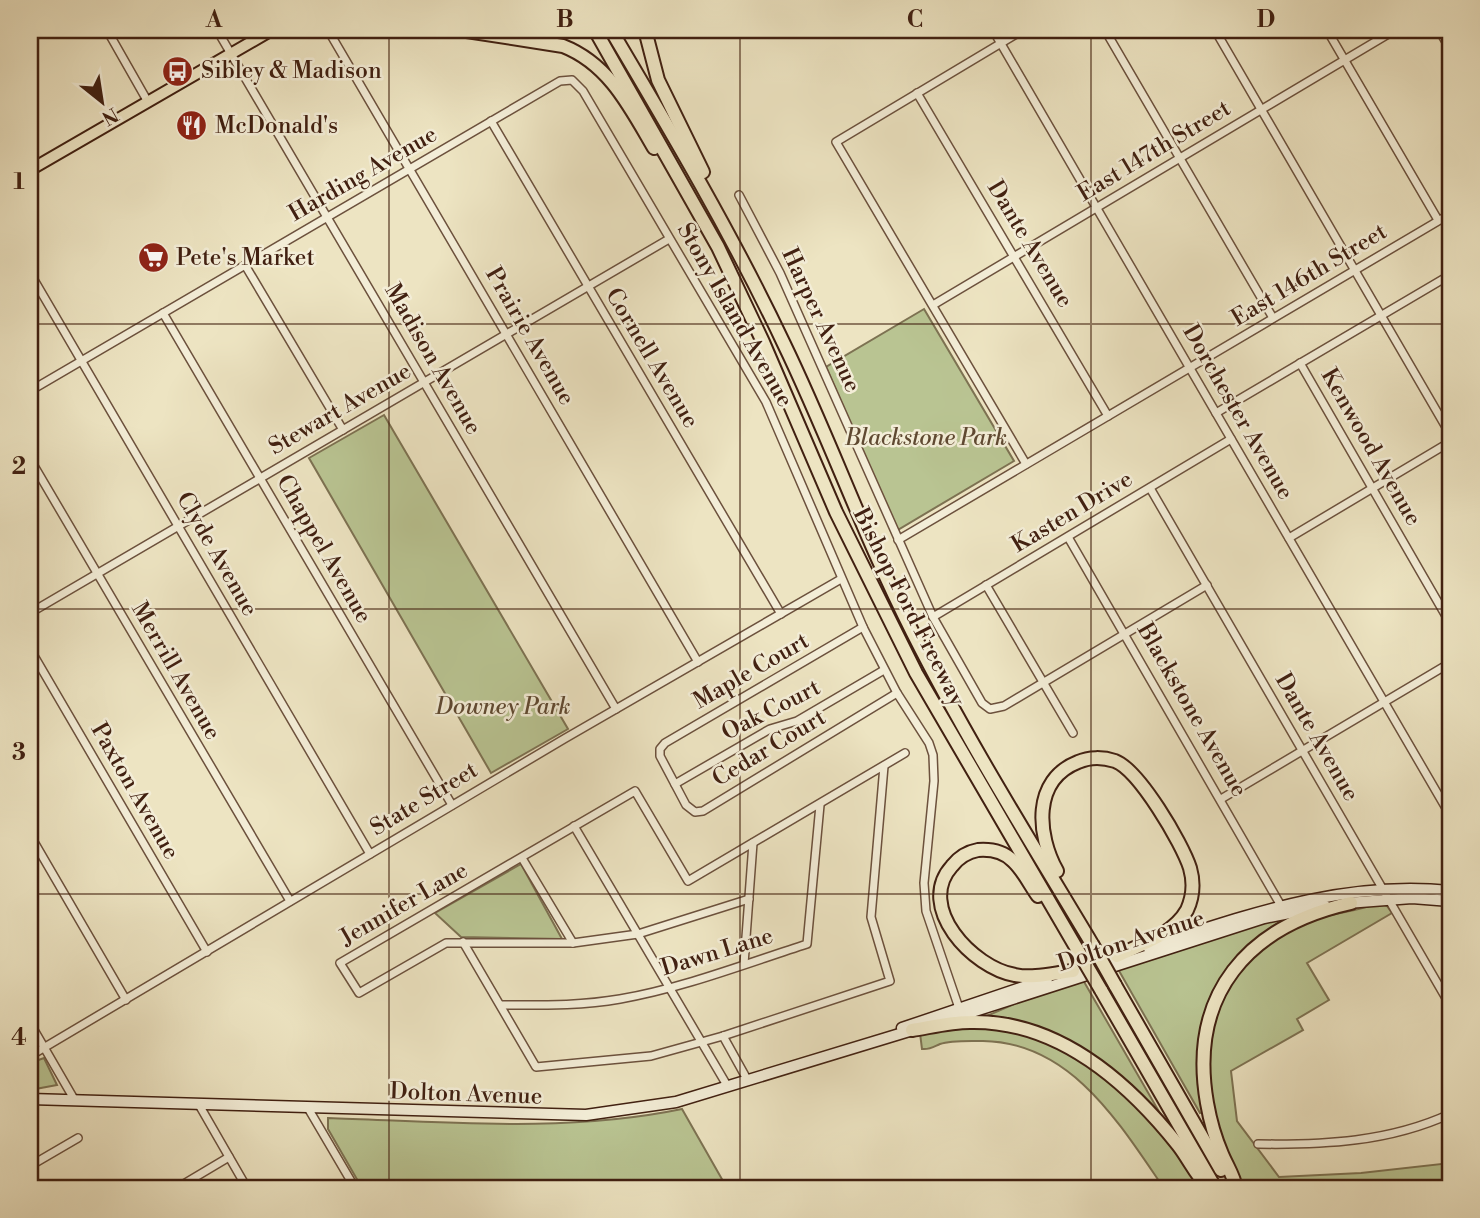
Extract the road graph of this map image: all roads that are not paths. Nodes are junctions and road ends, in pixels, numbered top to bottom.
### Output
1 (107, 30) edge
2 (217, 30) edge
3 (272, 30) edge
4 (328, 30) edge
5 (460, 30) edge
6 (595, 30) edge
7 (611, 30) edge
8 (645, 30) edge
9 (993, 30) edge
10 (1023, 30) edge
11 (1105, 30) edge
12 (1216, 30) edge
13 (1327, 30) edge
14 (1395, 30) edge
15 (1439, 30) edge
16 (1000, 43) junction
17 (1450, 49) edge
18 (231, 54) junction
19 (1345, 61) junction
20 (572, 80) joint
21 (917, 93) junction
22 (148, 102) junction
23 (1262, 109) junction
24 (491, 121) junction
25 (1180, 158) junction
26 (410, 169) junction
27 (30, 170) edge
28 (738, 195) dead end
29 (692, 198) junction
30 (1097, 207) junction
31 (717, 211) junction
32 (1450, 214) edge
33 (327, 217) junction
34 (1438, 220) junction
35 (669, 239) junction
36 (1015, 256) junction
37 (245, 265) junction
38 (1357, 269) junction
39 (30, 273) edge
40 (1450, 275) edge
41 (587, 287) junction
42 (933, 304) junction
43 (163, 313) junction
44 (1383, 315) junction
45 (1273, 318) junction
46 (506, 334) junction
47 (81, 361) junction
48 (1300, 363) junction
49 (1189, 368) junction
50 (424, 382) junction
51 (30, 391) edge
52 (1216, 413) junction
53 (1108, 416) junction
54 (343, 430) junction
55 (1450, 434) edge
56 (1231, 439) junction
57 (1450, 442) edge
58 (30, 460) edge
59 (1026, 464) junction
60 (260, 478) junction
61 (1150, 488) junction
62 (1372, 488) junction
63 (178, 526) junction
64 (1068, 537) junction
65 (1289, 538) junction
66 (898, 540) junction
67 (97, 573) junction
68 (841, 579) junction
69 (986, 585) junction
70 (1207, 585) junction
71 (30, 613) edge
72 (781, 614) junction
73 (933, 617) junction
74 (1450, 622) edge
75 (863, 627) junction
76 (1125, 634) junction
77 (30, 649) edge
78 (698, 662) junction
79 (1450, 663) edge
80 (884, 670) junction
81 (1042, 682) junction
82 (897, 693) junction
83 (1385, 702) junction
84 (616, 709) junction
85 (1073, 733) dead end
86 (1302, 751) junction
87 (905, 753) dead end
88 (884, 766) junction
89 (675, 784) junction
90 (1221, 799) junction
91 (452, 805) junction
92 (820, 805) junction
93 (1450, 815) edge
94 (574, 826) junction
95 (30, 835) edge
96 (753, 843) junction
97 (370, 854) junction
98 (522, 858) junction
99 (1450, 891) edge
100 (1387, 896) junction
101 (749, 898) junction
102 (290, 901) junction
103 (1450, 901) edge
104 (1350, 903) junction
105 (1280, 904) junction
106 (1084, 932) junction
107 (638, 934) junction
108 (463, 943) junction
109 (573, 943) junction
110 (1075, 944) junction
111 (207, 952) junction
112 (1117, 956) junction
113 (744, 964) junction
114 (1073, 971) junction
115 (670, 988) junction
116 (126, 1000) junction
117 (501, 1005) junction
118 (1450, 1005) edge
119 (960, 1012) junction
120 (30, 1023) edge
121 (912, 1030) junction
122 (889, 1035) junction
123 (723, 1036) junction
124 (702, 1042) junction
125 (44, 1048) junction
126 (30, 1056) edge
127 (748, 1081) junction
128 (728, 1087) junction
129 (30, 1099) edge
130 (74, 1099) junction
131 (198, 1104) junction
132 (308, 1108) junction
133 (1450, 1114) edge
134 (78, 1138) dead end
135 (1258, 1144) dead end
136 (229, 1157) junction
137 (30, 1166) edge
138 (177, 1188) edge
139 (247, 1188) edge
140 (355, 1188) edge
141 (1209, 1188) edge
142 (1216, 1188) edge
143 (1234, 1188) edge

1 - 22 street
2 - 18 street, Madison Avenue
3 - 18 main road
4 - 26 street, Prairie Avenue
5 - 29 highway
6 - 29 highway, Bishop Ford Freeway
7 - 31 highway, Bishop Ford Freeway
8 - 31 highway
9 - 16 street, Dorchester Avenue
10 - 16 street
11 - 25 street
12 - 23 street
13 - 19 street
14 - 19 street, East 147th Street
15 - 17 street
16 - 21 street
16 - 30 street, Dorchester Avenue
18 - 22 main road
18 - 33 street, Madison Avenue
19 - 23 street, East 147th Street
19 - 34 street
20 - 24 street, Harding Avenue
20 - 35 street, Stony Island Avenue
21 - 36 street, Dante Avenue
21 - 42 street
22 - 27 main road
23 - 25 street, East 147th Street
23 - 38 street
24 - 26 street, Harding Avenue
24 - 41 street, Cornell Avenue
25 - 30 street, East 147th Street
25 - 45 street
26 - 33 street, Harding Avenue
26 - 46 street, Prairie Avenue
28 - 66 street, Harper Avenue
29 - 110 highway, Bishop Ford Freeway
30 - 36 street, East 147th Street
30 - 49 street, Dorchester Avenue
31 - 106 highway, Bishop Ford Freeway
32 - 34 street, East 146th Street
33 - 37 street, Harding Avenue
33 - 50 street, Madison Avenue
34 - 38 street, East 146th Street
35 - 41 street, Stewart Avenue
35 - 68 street, Stony Island Avenue
36 - 42 street, East 147th Street
36 - 53 street, Dante Avenue
37 - 43 street, Harding Avenue
37 - 54 street
38 - 44 street
38 - 45 street, East 146th Street
39 - 47 street, Clyde Avenue
40 - 44 street
41 - 46 street, Stewart Avenue
41 - 72 street, Cornell Avenue
42 - 59 street
43 - 47 street, Harding Avenue
43 - 60 street, Chappel Avenue
44 - 48 street
44 - 55 street
45 - 49 street, East 146th Street
46 - 50 street, Stewart Avenue
46 - 78 street, Prairie Avenue
47 - 51 street, Harding Avenue
47 - 63 street, Clyde Avenue
48 - 52 street
48 - 62 street, Kenwood Avenue
49 - 52 street, Dorchester Avenue
49 - 53 street, East 146th Street
50 - 54 street, Stewart Avenue
50 - 84 street, Madison Avenue
52 - 56 street, Dorchester Avenue
53 - 59 street, East 146th Street
54 - 60 street, Stewart Avenue
56 - 61 street, Kasten Drive
56 - 65 street, Dorchester Avenue
57 - 62 street
58 - 67 street, Merrill Avenue
59 - 66 street, East 146th Street
60 - 63 street, Stewart Avenue
60 - 91 street, Chappel Avenue
61 - 64 street, Kasten Drive
61 - 70 street, Dante Avenue
62 - 65 street
62 - 74 street, Kenwood Avenue
63 - 67 street, Stewart Avenue
63 - 97 street, Clyde Avenue
64 - 69 street, Kasten Drive
64 - 76 street, Blackstone Avenue
65 - 83 street, Dorchester Avenue
66 - 73 street
67 - 71 street, Stewart Avenue
67 - 102 street, Merrill Avenue
68 - 72 street, State Street
68 - 75 street, Stony Island Avenue
69 - 73 street, Kasten Drive
69 - 81 street
70 - 76 street
70 - 86 street, Dante Avenue
72 - 78 street, State Street
73 - 81 street
75 - 80 street, Stony Island Avenue
75 - 89 street, Maple Court
76 - 81 street
76 - 90 street, Blackstone Avenue
77 - 111 street, Paxton Avenue
78 - 84 street, State Street
79 - 83 street
80 - 82 street, Stony Island Avenue
80 - 89 street, Oak Court
81 - 85 street
82 - 89 street, Cedar Court
82 - 119 street, Stony Island Avenue
83 - 86 street
83 - 93 street, Dorchester Avenue
84 - 91 street, State Street
86 - 90 street
86 - 100 street, Dante Avenue
87 - 88 street, Jennifer Lane
88 - 92 street, Jennifer Lane
88 - 123 street
90 - 105 street, Blackstone Avenue
91 - 97 street, State Street
92 - 96 street, Jennifer Lane
92 - 113 street, Dawn Lane
94 - 96 street, Jennifer Lane
94 - 98 street, Jennifer Lane
94 - 107 street
95 - 116 street
96 - 101 street
97 - 102 street, State Street
98 - 108 street, Jennifer Lane
98 - 109 street
99 - 100 street
100 - 103 street
100 - 104 street, Dolton Avenue
100 - 105 street, Dolton Avenue
100 - 118 street, Dante Avenue
101 - 107 street
101 - 113 street
102 - 111 street, State Street
104 - 119 street, Dolton Avenue
104 - 143 highway
105 - 112 street, Dolton Avenue
106 - 112 highway
106 - 143 highway, Bishop Ford Freeway, bridge
107 - 109 street
107 - 115 street
108 - 109 street
108 - 117 street
110 - 114 highway
110 - 142 highway, Bishop Ford Freeway, bridge
111 - 116 street, State Street
112 - 114 street, Dolton Avenue
113 - 115 street, Dawn Lane
114 - 119 street, Dolton Avenue
115 - 117 street, Dawn Lane
115 - 124 street
116 - 125 street, State Street
117 - 124 street
119 - 121 street, Dolton Avenue
119 - 122 street, Dolton Avenue
120 - 125 street
121 - 122 street, Dolton Avenue
121 - 141 highway
122 - 127 street, Dolton Avenue
123 - 124 street
123 - 127 street
124 - 128 street
125 - 126 street, State Street
125 - 130 street
127 - 128 street, Dolton Avenue
128 - 132 street, Dolton Avenue
129 - 130 street, Dolton Avenue
130 - 131 street, Dolton Avenue
131 - 132 street, Dolton Avenue
131 - 136 street
132 - 140 street
133 - 135 street
134 - 137 street
136 - 138 street
136 - 139 street

